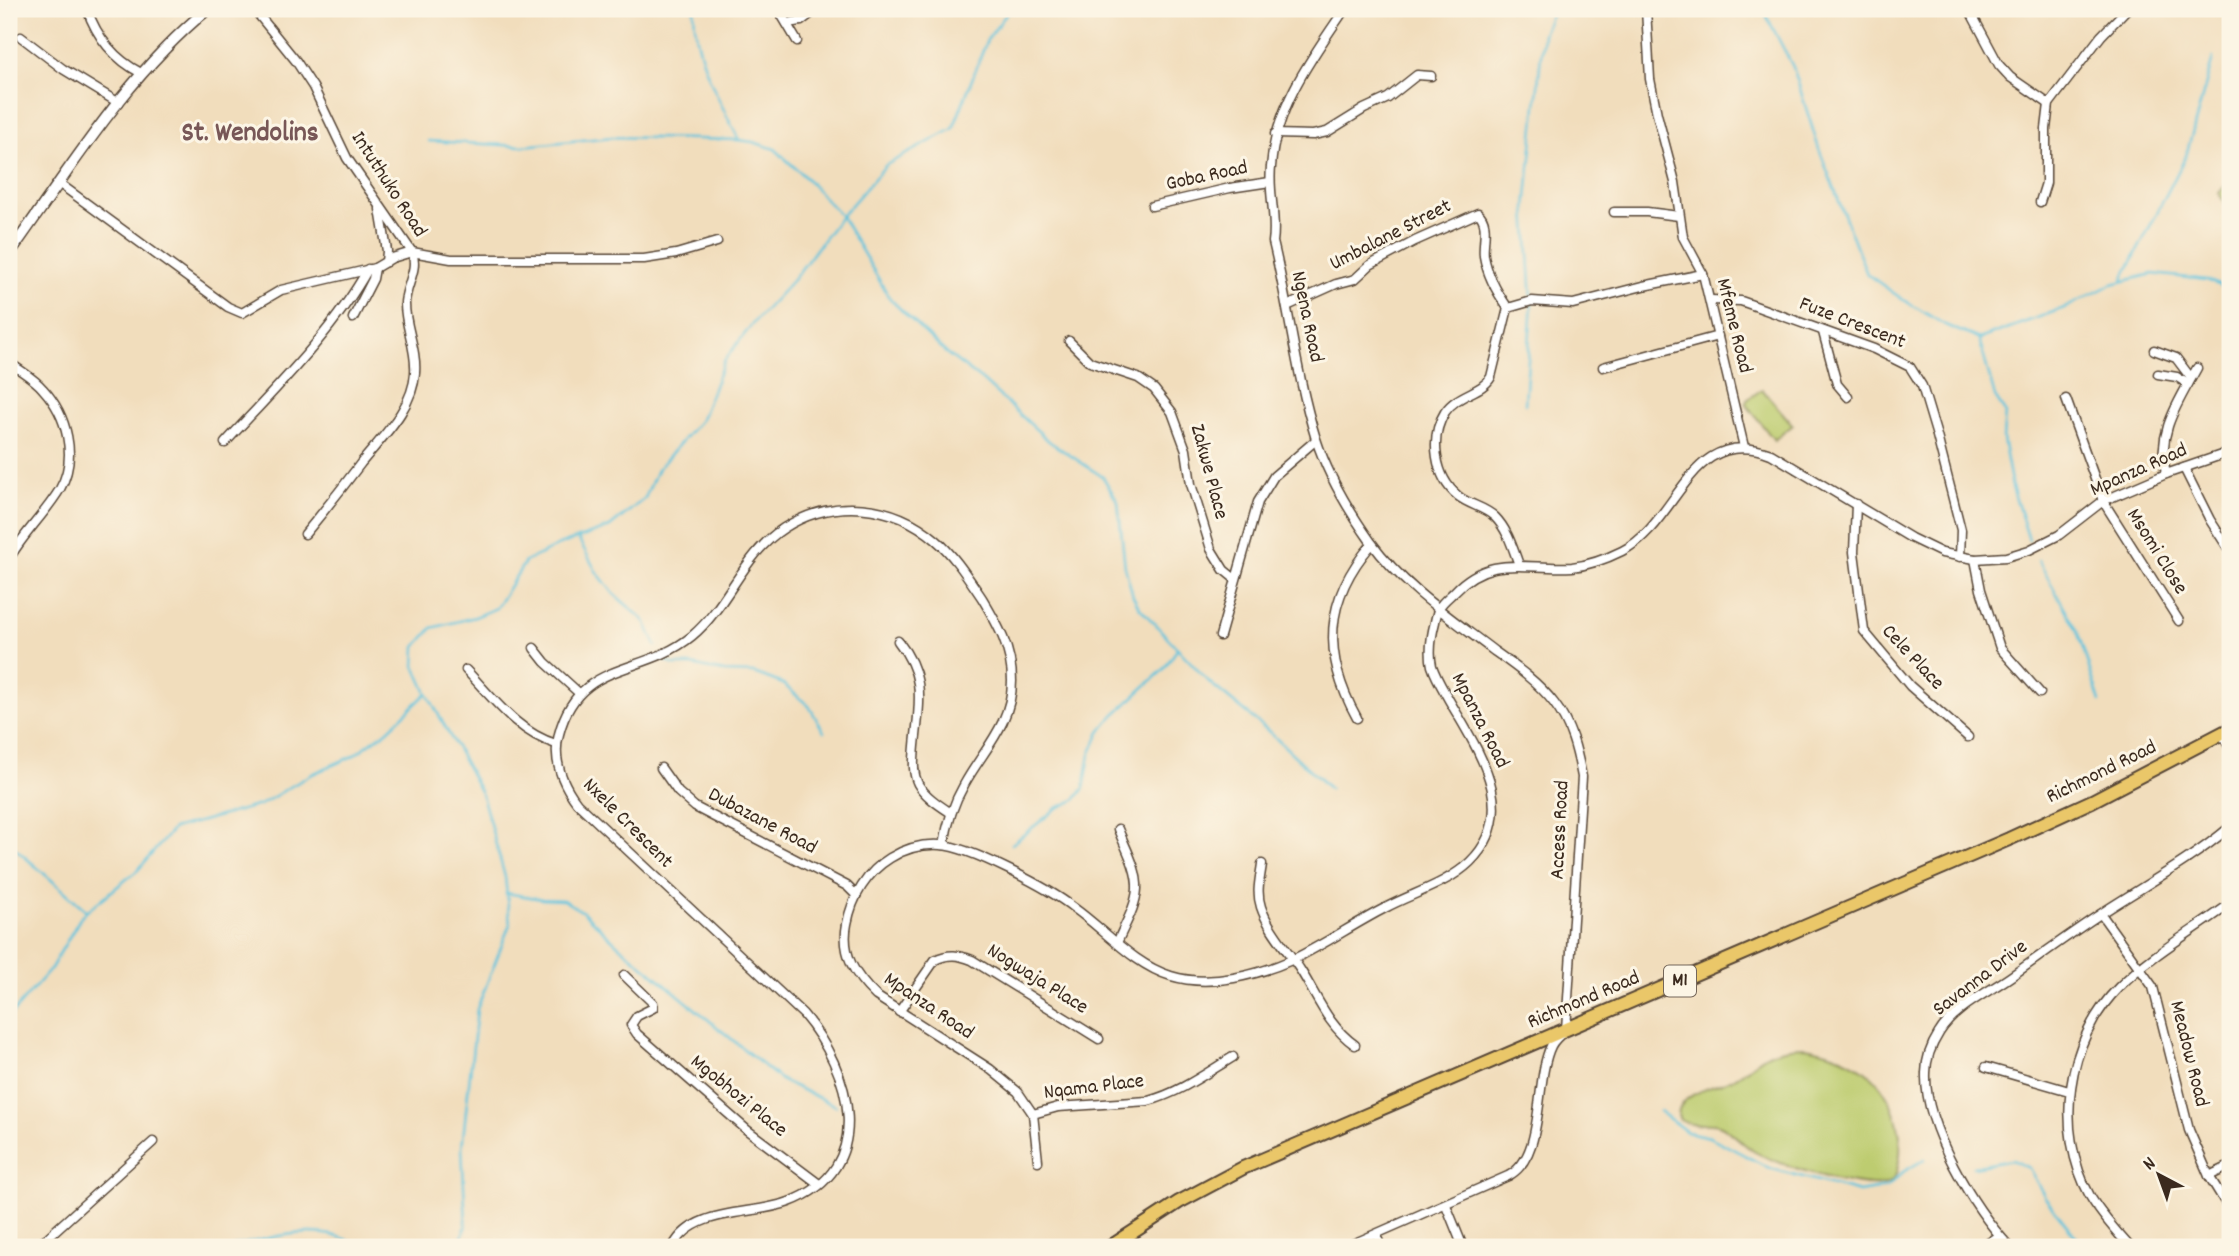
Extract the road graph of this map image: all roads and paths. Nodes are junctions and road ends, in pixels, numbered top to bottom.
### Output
1 (88, 9) edge
2 (208, 9) edge
3 (254, 9) edge
4 (778, 9) edge
5 (817, 9) edge
6 (1345, 9) edge
7 (1646, 9) edge
8 (1969, 9) edge
9 (2127, 9) edge
10 (787, 23) junction
11 (20, 37) dead end
12 (797, 41) dead end
13 (141, 73) junction
14 (1431, 76) dead end
15 (119, 103) junction
16 (2049, 104) junction
17 (1275, 134) junction
18 (1270, 183) junction
19 (60, 184) junction
20 (2040, 202) dead end
21 (1152, 206) dead end
22 (380, 209) junction
23 (1614, 212) dead end
24 (1679, 216) junction
25 (717, 242) dead end
26 (412, 252) junction
27 (9, 254) edge
28 (386, 262) junction
29 (372, 268) junction
30 (1703, 274) junction
31 (1710, 300) junction
32 (1286, 306) junction
33 (1508, 309) junction
34 (353, 318) dead end
35 (1823, 331) junction
36 (1718, 336) junction
37 (1069, 341) dead end
38 (2154, 349) dead end
39 (9, 362) edge
40 (1603, 367) dead end
41 (2197, 368) dead end
42 (2158, 374) dead end
43 (2190, 381) junction
44 (1848, 397) dead end
45 (2066, 399) dead end
46 (1317, 440) junction
47 (225, 443) dead end
48 (1744, 447) junction
49 (2230, 452) edge
50 (2184, 468) junction
51 (2166, 474) junction
52 (2103, 501) junction
53 (1856, 504) junction
54 (305, 534) dead end
55 (1372, 544) junction
56 (2230, 551) edge
57 (1960, 557) junction
58 (9, 559) edge
59 (1975, 559) junction
60 (1519, 565) junction
61 (1235, 579) junction
62 (1438, 608) junction
63 (2179, 621) dead end
64 (1220, 636) dead end
65 (898, 640) dead end
66 (534, 648) dead end
67 (466, 670) dead end
68 (579, 693) junction
69 (2040, 693) dead end
70 (1357, 718) dead end
71 (2226, 731) edge
72 (1968, 737) dead end
73 (556, 744) junction
74 (2230, 748) edge
75 (661, 768) dead end
76 (951, 813) junction
77 (2230, 827) edge
78 (1118, 830) dead end
79 (944, 845) junction
80 (1262, 864) dead end
81 (856, 895) junction
82 (2230, 904) edge
83 (2101, 914) junction
84 (1117, 943) junction
85 (1293, 960) junction
86 (2140, 968) junction
87 (624, 975) dead end
88 (899, 1012) junction
89 (1566, 1030) junction
90 (1098, 1039) dead end
91 (1355, 1045) dead end
92 (1233, 1057) dead end
93 (1986, 1067) dead end
94 (2069, 1090) junction
95 (1032, 1114) junction
96 (153, 1142) dead end
97 (1038, 1161) dead end
98 (2230, 1166) edge
99 (2208, 1176) junction
100 (819, 1184) junction
101 (1446, 1205) junction
102 (2230, 1210) edge
103 (1376, 1235) junction
104 (1999, 1236) junction
105 (37, 1247) edge
106 (673, 1247) edge
107 (1110, 1247) edge
108 (1346, 1247) edge
109 (1381, 1247) edge
110 (1463, 1247) edge
111 (1982, 1247) edge
112 (2010, 1247) edge
113 (2130, 1247) edge

1 - 13 street
2 - 13 street
3 - 22 street, Intuthuko Road
4 - 10 street
5 - 10 street
6 - 17 street, Ngena Road
7 - 24 street, Mfeme Road
8 - 16 street
9 - 16 street
10 - 12 street
11 - 15 street
13 - 15 street
14 - 17 street
15 - 19 street
16 - 20 street
17 - 18 street, Ngena Road
18 - 21 street, Goba Road
18 - 32 street, Ngena Road
19 - 27 street
19 - 29 street
22 - 26 street, Intuthuko Road
22 - 28 street
23 - 24 street
24 - 30 street, Mfeme Road
25 - 26 street
26 - 28 street
26 - 54 street, Intuthuko Road
28 - 29 street
29 - 34 street
29 - 47 street
30 - 31 street, Mfeme Road
30 - 33 street
31 - 35 street, Fuze Crescent
31 - 36 street, Mfeme Road
32 - 33 street, Umbalane Street
32 - 46 street, Ngena Road
33 - 60 street
35 - 44 street
35 - 57 street, Fuze Crescent
36 - 40 street
36 - 48 street, Mfeme Road
37 - 61 street, Zakwe Place
38 - 43 street
39 - 58 street
41 - 43 street
42 - 43 street
43 - 51 street
45 - 52 street, Msomi Close
46 - 55 street, Ngena Road
46 - 61 street
48 - 53 street, Mpanza Road
48 - 60 street
49 - 50 street, Mpanza Road
50 - 51 street, Mpanza Road
50 - 56 street
51 - 52 street, Mpanza Road
52 - 59 street, Mpanza Road
52 - 63 street, Msomi Close
53 - 57 street, Mpanza Road
53 - 72 street, Cele Place
55 - 62 street, Ngena Road
55 - 70 street
57 - 59 street, Mpanza Road
59 - 69 street
60 - 62 street
61 - 64 street
62 - 85 street, Mpanza Road
62 - 89 street, Access Road
65 - 76 street
66 - 68 street
67 - 73 street
68 - 73 street, Nxele Crescent
68 - 76 street, Nxele Crescent
71 - 74 street
71 - 89 highway, Richmond Road / M1
73 - 100 street, Nxele Crescent
75 - 81 street, Dubazane Road
76 - 79 street, Nxele Crescent
77 - 83 street, Savanna Drive
78 - 84 street
79 - 81 street, Mpanza Road
79 - 84 street, Mpanza Road
80 - 85 street
81 - 88 street, Mpanza Road
82 - 86 street
83 - 86 street, Meadow Road
83 - 104 street, Savanna Drive
84 - 85 street, Mpanza Road
85 - 91 street
86 - 94 street
86 - 99 street, Meadow Road
87 - 100 street, Mgobhozi Place
88 - 90 street, Nogwaja Place
88 - 95 street, Mpanza Road
89 - 101 street
89 - 107 highway, Richmond Road / M1
92 - 95 street, Nqama Place
93 - 94 street
94 - 113 street
95 - 97 street, Mpanza Road
96 - 105 street
98 - 99 street
99 - 102 street, Meadow Road
100 - 106 street, Nxele Crescent
101 - 103 street
101 - 110 street
103 - 108 street
103 - 109 street
104 - 111 street
104 - 112 street, Savanna Drive

